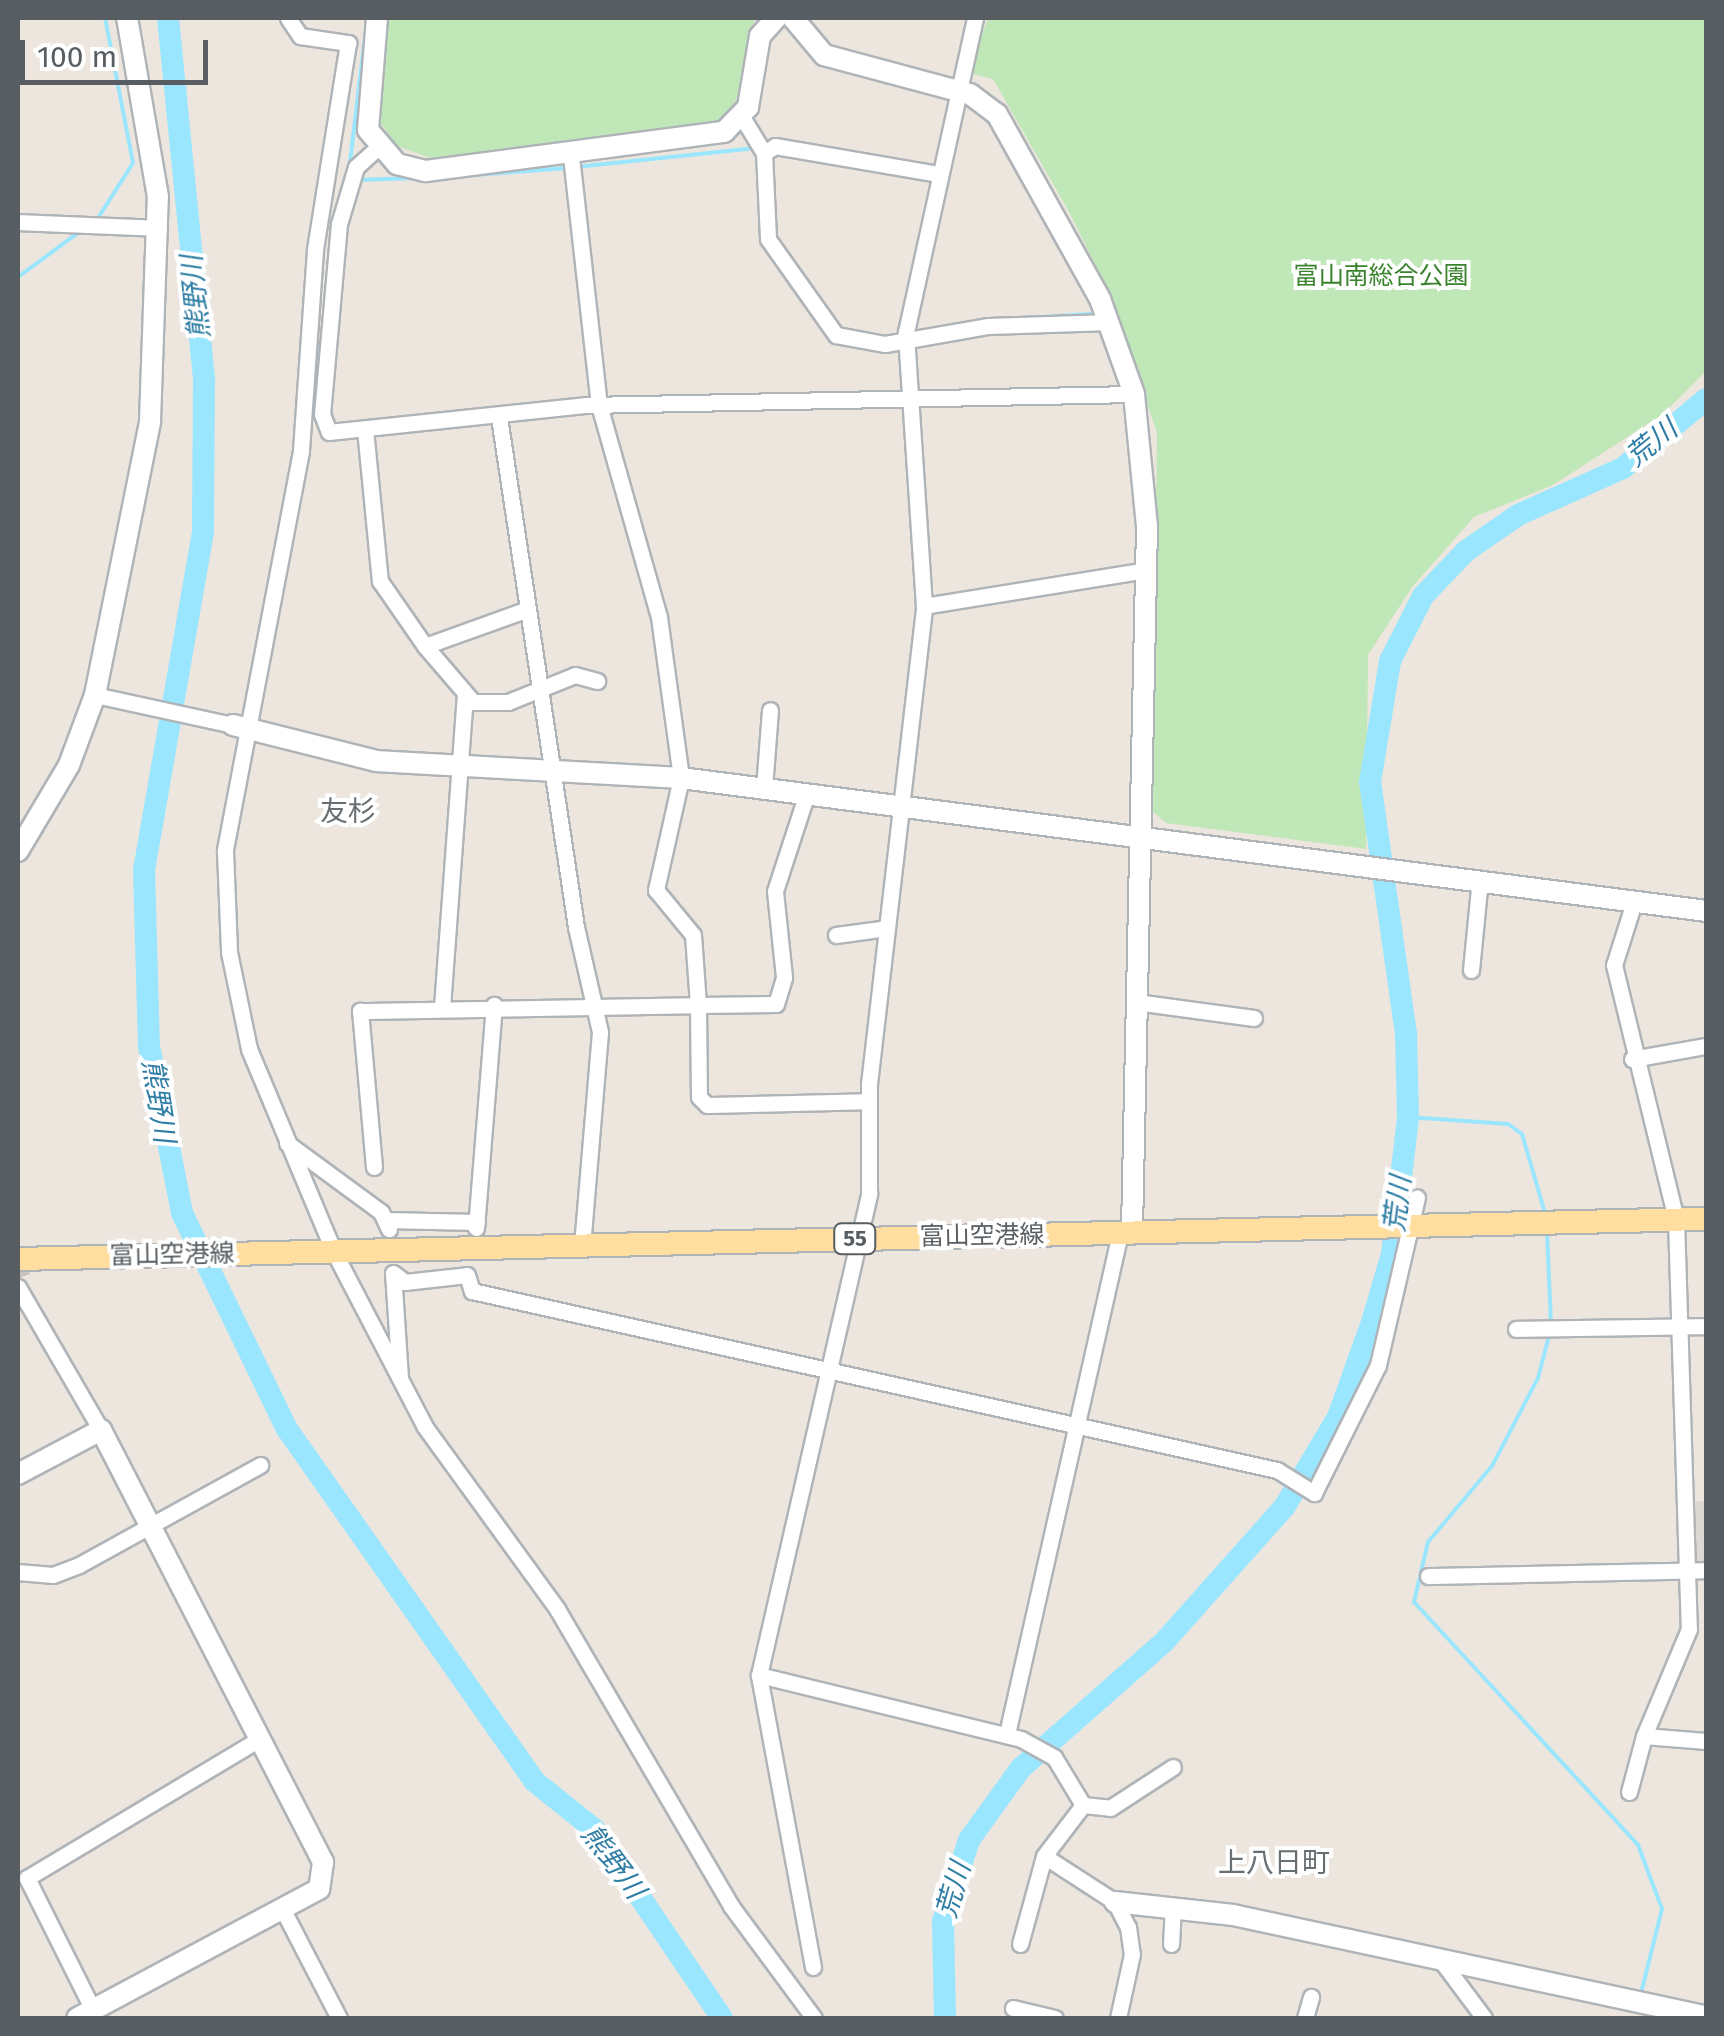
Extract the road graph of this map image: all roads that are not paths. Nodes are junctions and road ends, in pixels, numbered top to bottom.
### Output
1 (127, 18) edge
2 (288, 18) edge
3 (377, 18) edge
4 (776, 18) edge
5 (793, 18) edge
6 (976, 18) edge
7 (956, 89) junction
8 (742, 117) junction
9 (376, 149) junction
10 (764, 153) junction
11 (571, 156) junction
12 (938, 174) junction
13 (18, 222) edge
14 (158, 228) junction
15 (1110, 322) junction
16 (906, 339) junction
17 (910, 394) junction
18 (1134, 394) junction
19 (599, 405) junction
20 (499, 417) junction
21 (365, 429) junction
22 (1146, 570) junction
23 (924, 606) junction
24 (528, 610) junction
25 (425, 646) junction
26 (597, 681) dead end
27 (540, 685) junction
28 (466, 694) junction
29 (103, 697) junction
30 (770, 710) dead end
31 (242, 726) junction
32 (456, 766) junction
33 (554, 770) junction
34 (681, 778) junction
35 (764, 788) junction
36 (807, 793) junction
37 (901, 804) junction
38 (1140, 835) junction
39 (18, 852) edge
40 (1480, 880) junction
41 (1634, 902) junction
42 (1706, 912) edge
43 (886, 928) junction
44 (836, 935) dead end
45 (1471, 970) dead end
46 (1136, 1002) junction
47 (592, 1003) junction
48 (494, 1005) junction
49 (698, 1005) junction
50 (442, 1007) junction
51 (1254, 1018) dead end
52 (1706, 1046) edge
53 (1632, 1058) junction
54 (868, 1101) junction
55 (283, 1141) junction
56 (374, 1167) dead end
57 (1417, 1197) dead end
58 (1706, 1219) edge
59 (1676, 1220) junction
60 (1413, 1226) junction
61 (1126, 1233) junction
62 (860, 1239) junction
63 (582, 1246) junction
64 (328, 1252) junction
65 (21, 1278) edge
66 (1680, 1326) junction
67 (1706, 1326) edge
68 (1516, 1330) dead end
69 (829, 1371) junction
70 (400, 1382) junction
71 (1076, 1426) junction
72 (101, 1430) junction
73 (260, 1465) dead end
74 (18, 1474) edge
75 (152, 1526) junction
76 (1686, 1568) junction
77 (1706, 1570) edge
78 (18, 1572) edge
79 (1428, 1576) dead end
80 (759, 1675) junction
81 (1644, 1736) junction
82 (1014, 1737) junction
83 (259, 1739) junction
84 (1706, 1741) edge
85 (1173, 1767) dead end
86 (1629, 1792) dead end
87 (1082, 1805) junction
88 (1044, 1856) junction
89 (22, 1877) edge
90 (1115, 1902) junction
91 (1173, 1908) junction
92 (283, 1910) junction
93 (1020, 1944) dead end
94 (1171, 1944) dead end
95 (1440, 1960) junction
96 (813, 1967) dead end
97 (1310, 1997) dead end
98 (1013, 2008) dead end
99 (85, 2014) edge
100 (1706, 2016) edge
101 (338, 2018) edge
102 (814, 2018) edge
103 (1055, 2018) edge
104 (1118, 2018) edge
105 (1306, 2018) edge
106 (1484, 2018) edge

1 - 14 street
2 - 31 street
3 - 9 street
4 - 8 street
5 - 7 street
6 - 7 street
7 - 12 street
7 - 15 street
8 - 10 street
8 - 11 street
9 - 11 street
9 - 21 street
10 - 12 street
10 - 16 street
11 - 19 street
12 - 16 street
13 - 14 street
14 - 29 street
15 - 16 street
15 - 18 street
16 - 17 street
17 - 18 street
17 - 19 street
17 - 23 street
18 - 22 street
19 - 20 street
19 - 34 street
20 - 21 street
20 - 24 street
21 - 25 street
22 - 23 street
22 - 38 street
23 - 37 street
24 - 25 street
24 - 27 street
25 - 28 street
26 - 27 street
27 - 28 street
27 - 33 street
28 - 32 street
29 - 31 street
29 - 39 street
30 - 35 street
31 - 32 street
31 - 55 street
32 - 33 street
32 - 50 street
33 - 34 street
33 - 47 street
34 - 35 street
34 - 49 street
35 - 36 street
36 - 37 street
36 - 49 street
37 - 38 street
37 - 43 street
38 - 40 street
38 - 46 street
40 - 41 street
40 - 45 street
41 - 42 street
41 - 53 street
43 - 44 street
43 - 54 street
46 - 51 street
46 - 61 street
47 - 48 street
47 - 49 street
47 - 63 street
48 - 50 street
48 - 55 street
49 - 54 street
50 - 56 street
52 - 53 street
53 - 59 street
54 - 62 street
55 - 64 street
57 - 60 street
58 - 59 main road, 富山空港線 / 55
59 - 60 main road, 富山空港線 / 55
59 - 66 street
60 - 61 main road, 富山空港線 / 55
60 - 71 street
61 - 62 main road, 富山空港線 / 55
61 - 71 street
62 - 63 main road, 富山空港線 / 55
62 - 69 street
63 - 64 main road, 富山空港線 / 55
64 - 65 main road, 富山空港線 / 55
64 - 70 street
65 - 72 street
66 - 67 street
66 - 68 street
66 - 76 street
69 - 70 street
69 - 71 street
69 - 80 street
70 - 102 street
71 - 82 street
72 - 74 street
72 - 75 street
73 - 75 street
75 - 78 street
75 - 83 street
76 - 77 street
76 - 79 street
76 - 81 street
80 - 82 street
80 - 96 street
81 - 84 street
81 - 86 street
82 - 87 street
83 - 89 street
83 - 92 street
85 - 87 street
87 - 88 street
88 - 90 street
88 - 93 street
89 - 99 street
90 - 91 street
90 - 104 street
91 - 94 street
91 - 95 street
92 - 99 street
92 - 101 street
95 - 100 street
95 - 106 street
97 - 105 street
98 - 103 street

